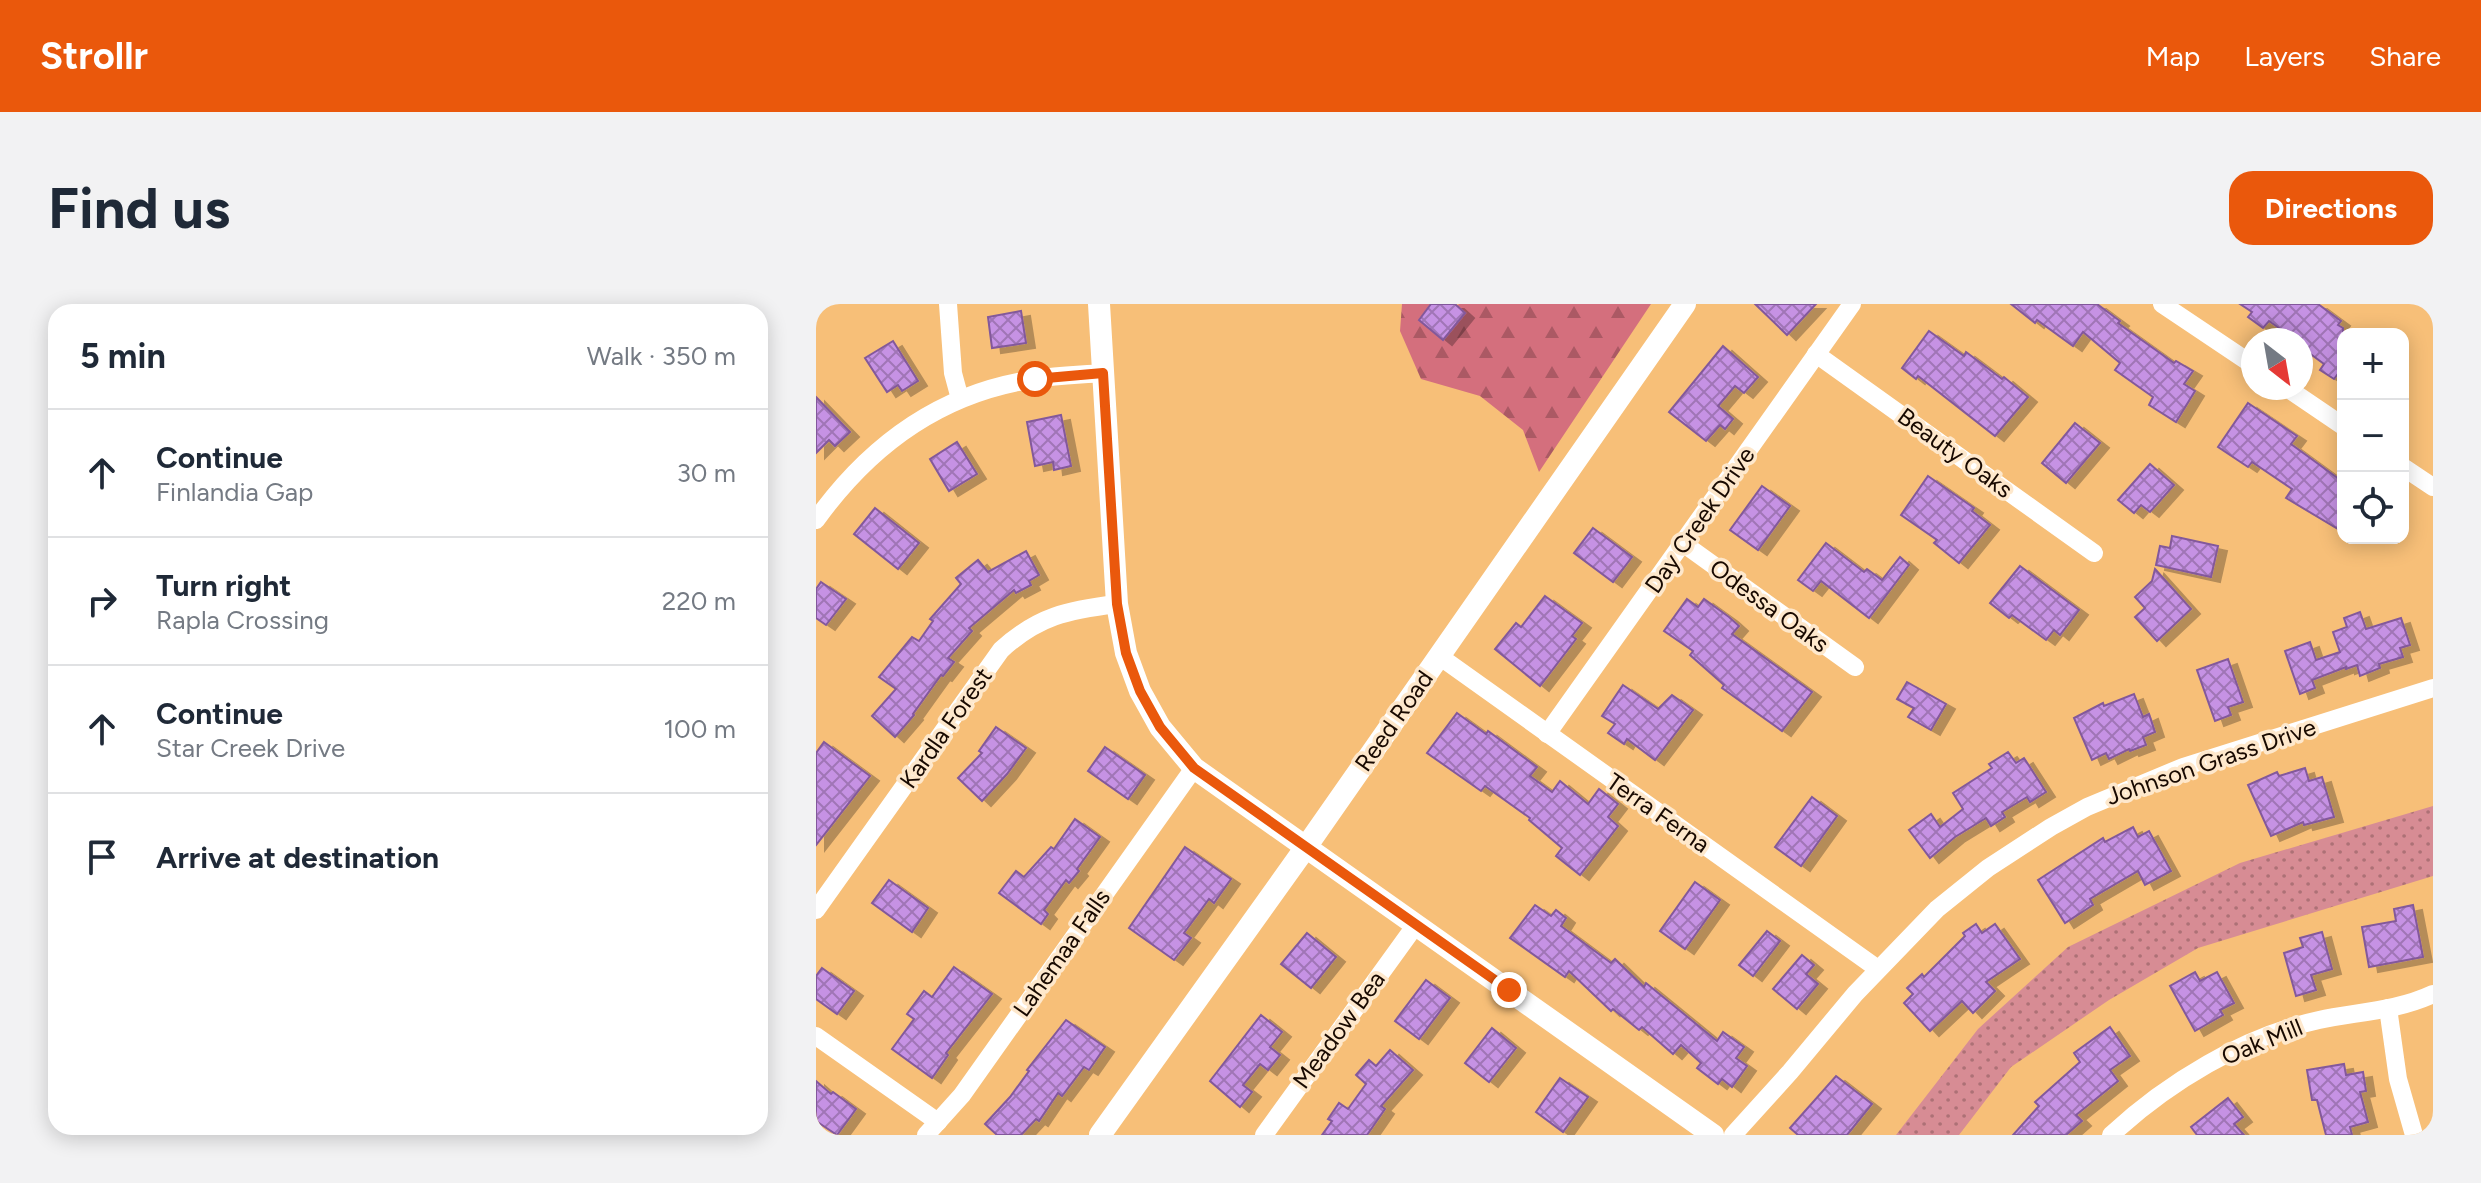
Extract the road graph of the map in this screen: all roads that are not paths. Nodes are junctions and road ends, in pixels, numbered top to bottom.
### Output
1 (948, 304) edge
2 (1099, 304) edge
3 (1685, 304) edge
4 (1852, 304) edge
5 (2162, 304) edge
6 (1816, 354) junction
7 (2241, 357) edge
8 (1103, 373) junction
9 (960, 399) junction
10 (2305, 400) edge
11 (2337, 422) edge
12 (2409, 471) edge
13 (2433, 487) edge
14 (816, 520) edge
15 (1684, 544) junction
16 (2094, 553) dead end
17 (1117, 604) junction
18 (1439, 656) junction
19 (1855, 667) dead end
20 (2433, 688) edge
21 (1547, 734) junction
22 (1194, 768) junction
23 (1306, 847) junction
24 (816, 910) edge
25 (1415, 926) junction
26 (1878, 969) junction
27 (2433, 994) edge
28 (2388, 1008) junction
29 (816, 1036) edge
30 (932, 1128) edge
31 (2117, 1133) edge
32 (1709, 1134) edge
33 (1100, 1135) edge
34 (1264, 1135) edge
35 (1733, 1135) edge
36 (2414, 1135) edge

1 - 9 street
2 - 8 street
3 - 18 street, Reed Road
4 - 6 street, Day Creek Drive
5 - 7 street
6 - 15 street, Day Creek Drive
6 - 16 street, Beauty Oaks
8 - 9 street
8 - 17 street
9 - 14 street
10 - 11 street
12 - 13 street
15 - 19 street, Odessa Oaks
15 - 21 street, Day Creek Drive
17 - 22 street
17 - 24 street, Kardla Forest
18 - 21 street, Terra Ferna
18 - 23 street, Reed Road
20 - 26 street, Johnson Grass Drive
21 - 26 street, Terra Ferna
22 - 23 street
22 - 30 street, Lahemaa Falls
23 - 25 street
23 - 33 street, Reed Road
25 - 32 street
25 - 34 street, Meadow Bea
26 - 35 street, Johnson Grass Drive
27 - 28 street, Oak Mill
28 - 31 street, Oak Mill
28 - 36 street
29 - 30 street

